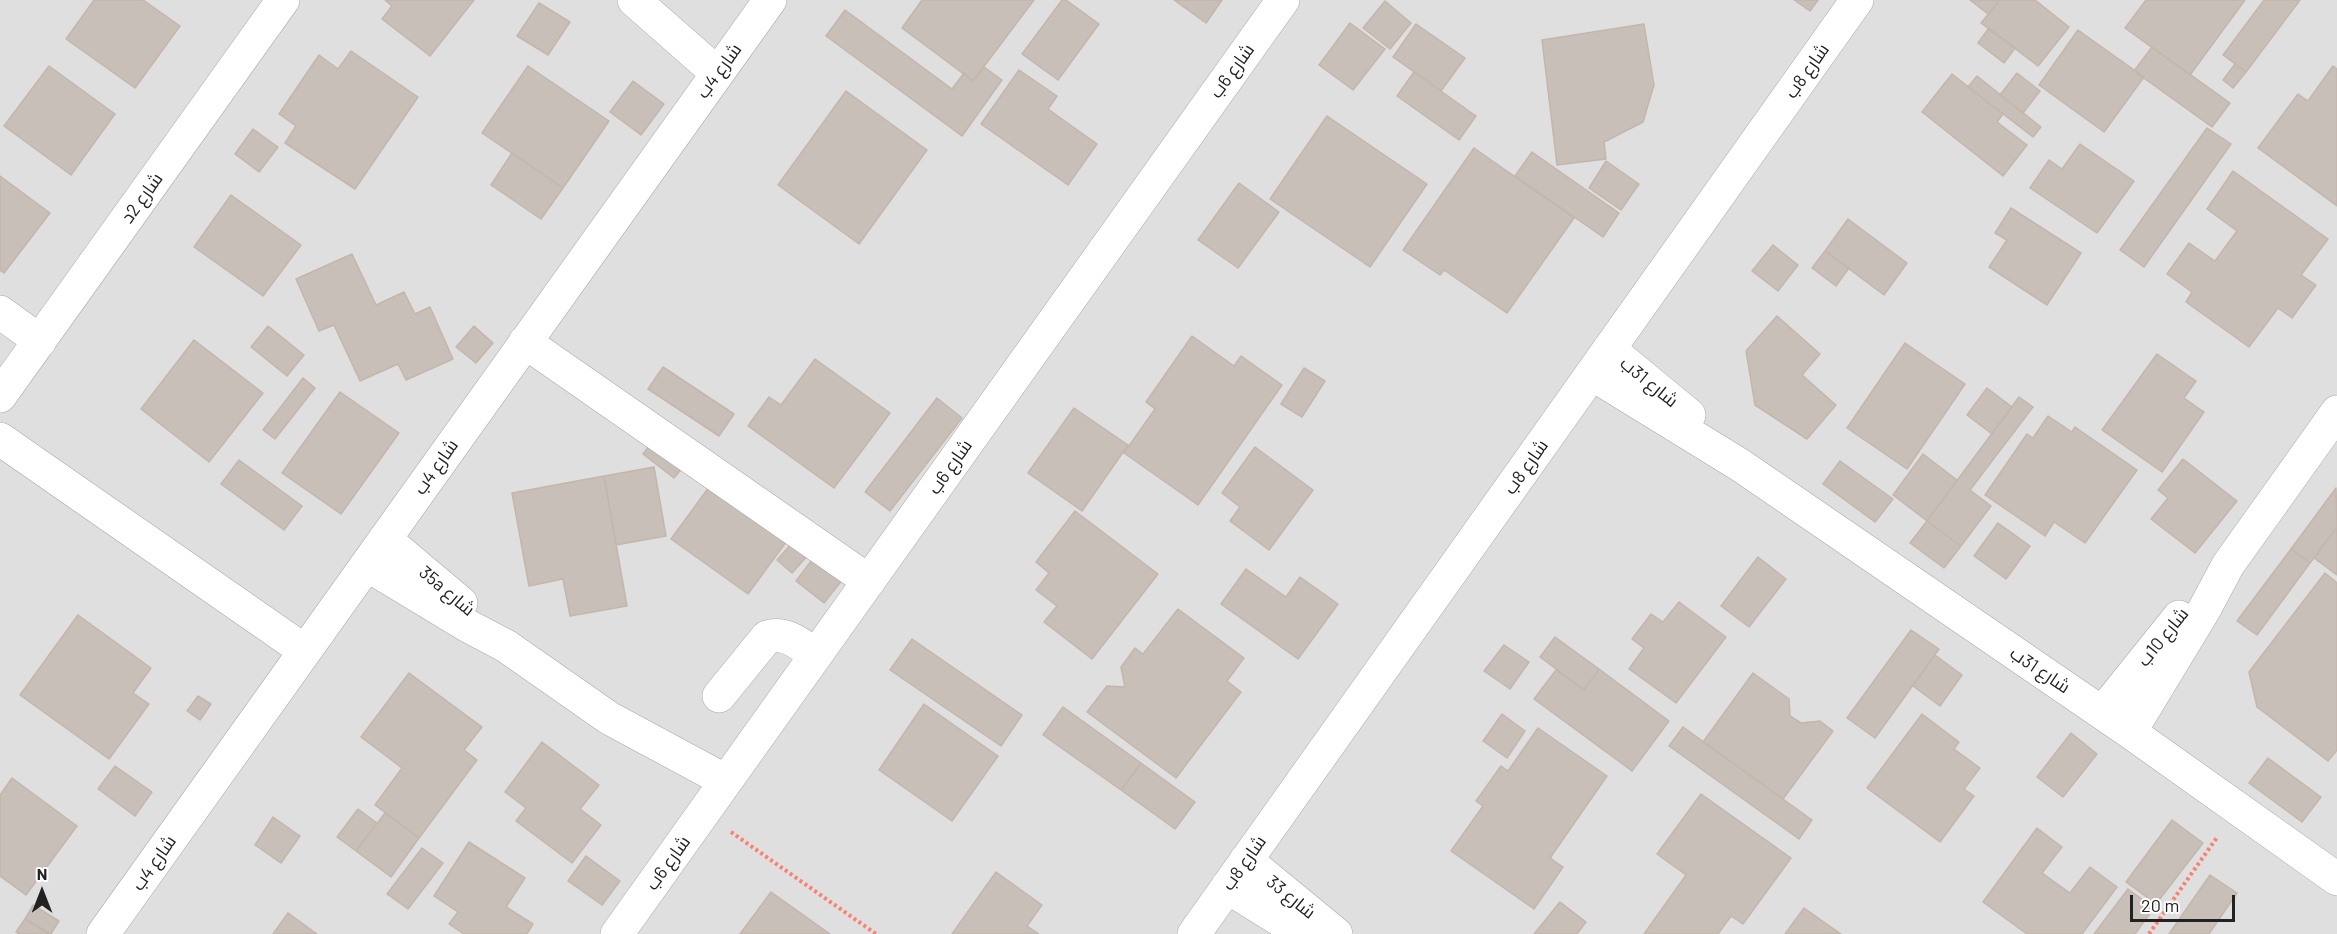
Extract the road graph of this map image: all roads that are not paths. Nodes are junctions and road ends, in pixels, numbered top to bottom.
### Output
1 (283, 0) edge
2 (634, 0) edge
3 (652, 0) edge
4 (770, 0) edge
5 (1283, 0) edge
6 (1857, 0) edge
7 (725, 62) junction
8 (0, 312) edge
9 (40, 341) junction
10 (525, 342) junction
11 (1600, 362) junction
12 (0, 396) edge
13 (2337, 412) edge
14 (0, 439) edge
15 (376, 552) junction
16 (2228, 565) junction
17 (868, 581) junction
18 (305, 651) junction
19 (816, 655) junction
20 (719, 696) dead end
21 (2102, 713) junction
22 (2130, 732) junction
23 (713, 799) junction
24 (1246, 860) junction
25 (2337, 879) edge
26 (1227, 887) junction
27 (103, 934) edge
28 (617, 934) edge
29 (1194, 934) edge
30 (1303, 934) edge
31 (1336, 934) edge

1 - 9 street, شارع 2د
2 - 7 street
3 - 7 street
4 - 7 street, شارع 4ب
5 - 17 street, شارع 6ب
6 - 11 street, شارع 8ب
7 - 10 street, شارع 4ب
8 - 9 street
9 - 12 street, شارع 2د
10 - 15 street, شارع 4ب
10 - 17 street
11 - 21 street, شارع 31ب
11 - 24 street, شارع 8ب
13 - 16 street, شارع 10ب
14 - 18 street
15 - 18 street, شارع 4ب
15 - 23 street, 35a شارع
16 - 21 street, شارع 10ب
16 - 22 street, شارع 10ب
17 - 19 street, شارع 6ب
18 - 27 street, شارع 4ب
19 - 20 street
19 - 23 street, شارع 6ب
21 - 22 street, شارع 31ب
22 - 25 street, شارع 31ب
23 - 28 street, شارع 6ب
24 - 26 street, شارع 8ب
24 - 31 street, شارع 33
26 - 29 street, شارع 8ب
26 - 30 street, شارع 33

